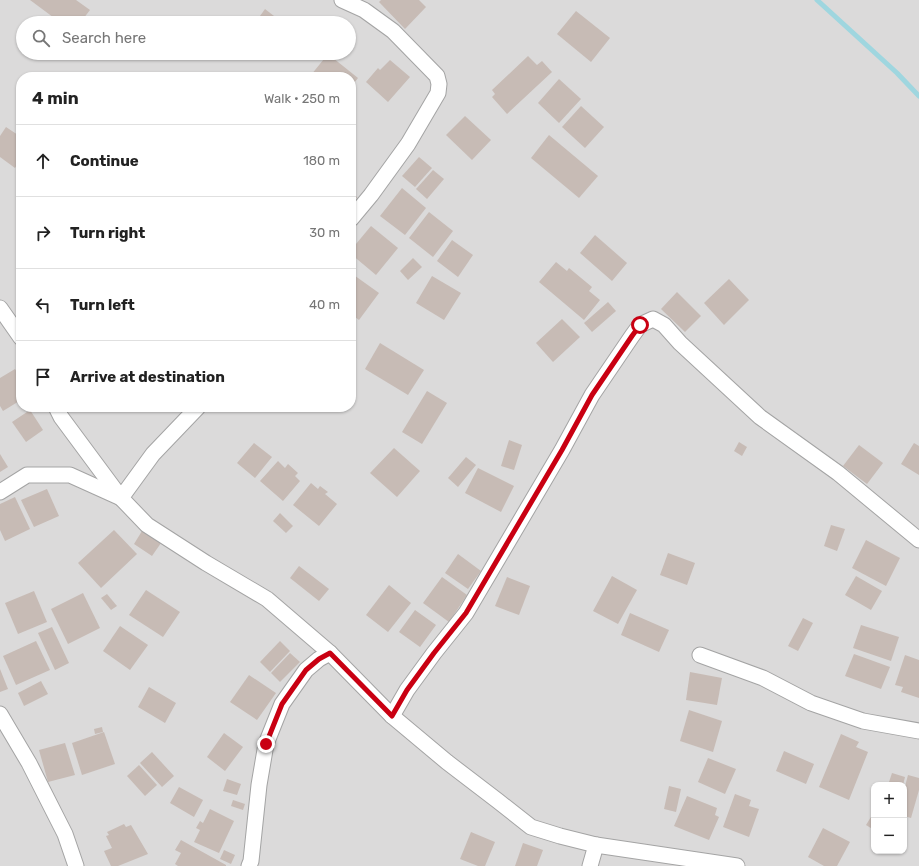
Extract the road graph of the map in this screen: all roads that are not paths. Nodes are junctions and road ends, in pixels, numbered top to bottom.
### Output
1 (342, 0) edge
2 (356, 213) edge
3 (0, 308) edge
4 (16, 331) edge
5 (58, 412) edge
6 (193, 412) edge
7 (0, 492) edge
8 (121, 498) junction
9 (919, 540) edge
10 (330, 653) junction
11 (700, 655) dead end
12 (0, 714) edge
13 (392, 716) junction
14 (919, 731) edge
15 (596, 845) junction
16 (76, 866) edge
17 (249, 866) edge
18 (590, 866) edge
19 (738, 866) edge

1 - 2 street
3 - 4 street
5 - 8 street
6 - 8 street
7 - 8 street
8 - 10 street
9 - 13 street
10 - 13 street
10 - 17 street
11 - 14 street
12 - 16 street
13 - 15 street
15 - 18 street
15 - 19 street

